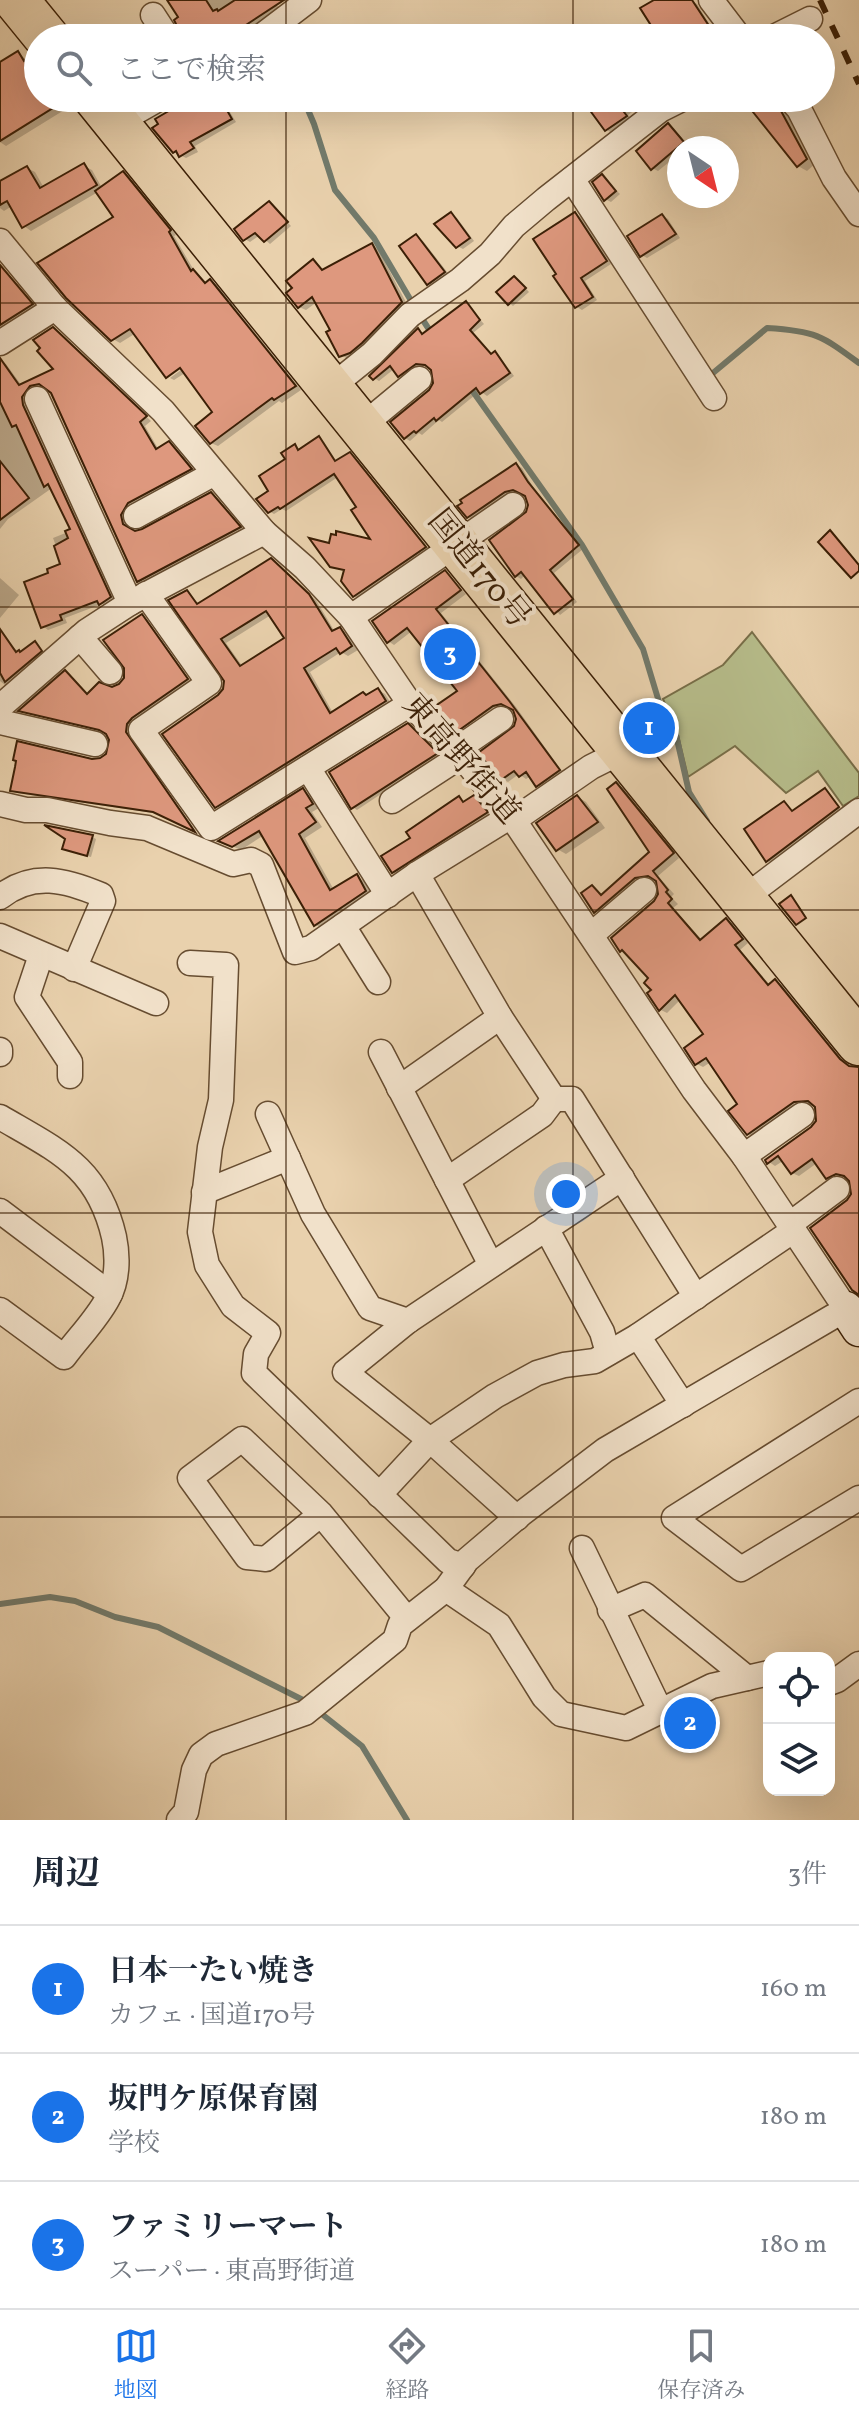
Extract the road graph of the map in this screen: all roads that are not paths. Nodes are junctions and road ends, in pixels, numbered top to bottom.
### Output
1 (16, 0) edge
2 (711, 0) edge
3 (297, 4) edge
4 (153, 15) dead end
5 (810, 19) dead end
6 (36, 24) edge
7 (159, 24) edge
8 (275, 24) edge
9 (729, 24) edge
10 (800, 24) edge
11 (108, 112) edge
12 (657, 112) edge
13 (801, 112) edge
14 (572, 179) junction
15 (859, 214) edge
16 (0, 241) edge
17 (55, 308) junction
18 (0, 343) edge
19 (419, 379) dead end
20 (330, 388) junction
21 (714, 398) dead end
22 (37, 399) dead end
23 (361, 427) junction
24 (213, 474) junction
25 (513, 505) dead end
26 (136, 516) dead end
27 (264, 532) junction
28 (456, 544) junction
29 (138, 599) junction
30 (351, 617) junction
31 (80, 637) junction
32 (110, 672) dead end
33 (410, 704) junction
34 (0, 707) edge
35 (501, 719) dead end
36 (0, 722) edge
37 (95, 744) dead end
38 (623, 751) junction
39 (459, 753) junction
40 (308, 768) junction
41 (392, 801) dead end
42 (0, 804) edge
43 (859, 811) edge
44 (513, 818) junction
45 (417, 874) junction
46 (644, 890) dead end
47 (388, 895) junction
48 (0, 897) edge
49 (744, 898) junction
50 (343, 926) junction
51 (591, 935) junction
52 (0, 936) edge
53 (41, 955) junction
54 (190, 963) dead end
55 (74, 969) junction
56 (378, 982) dead end
57 (156, 1003) dead end
58 (500, 1017) junction
59 (859, 1043) edge
60 (381, 1052) dead end
61 (70, 1076) dead end
62 (399, 1088) junction
63 (554, 1099) junction
64 (268, 1114) dead end
65 (802, 1115) dead end
66 (0, 1117) edge
67 (744, 1156) junction
68 (288, 1158) junction
69 (622, 1178) junction
70 (447, 1180) junction
71 (837, 1189) dead end
72 (204, 1192) junction
73 (0, 1211) edge
74 (792, 1227) junction
75 (546, 1228) junction
76 (491, 1265) junction
77 (110, 1294) junction
78 (696, 1297) junction
79 (0, 1310) edge
80 (853, 1319) edge
81 (408, 1321) junction
82 (638, 1336) junction
83 (608, 1353) junction
84 (859, 1401) edge
85 (683, 1405) junction
86 (430, 1440) junction
87 (379, 1495) junction
88 (859, 1498) edge
89 (321, 1514) junction
90 (517, 1518) junction
91 (582, 1548) dead end
92 (463, 1566) junction
93 (446, 1589) junction
94 (610, 1610) junction
95 (407, 1619) junction
96 (859, 1664) edge
97 (758, 1676) edge
98 (835, 1681) edge
99 (660, 1710) junction
100 (179, 1820) edge

1 - 6 highway
2 - 9 street
3 - 8 street
4 - 7 street
5 - 10 street
11 - 20 highway, 国道170号
12 - 14 street
13 - 15 street
14 - 20 street
14 - 21 street
16 - 17 street, 東高野街道
17 - 18 street
17 - 24 street, 東高野街道
19 - 23 street
20 - 23 highway, 国道170号
22 - 29 street
23 - 28 highway, 国道170号
24 - 26 street
24 - 27 street, 東高野街道
25 - 28 street
27 - 29 street
27 - 30 street, 東高野街道
28 - 30 street
28 - 38 highway, 国道170号
29 - 31 street
29 - 40 street
30 - 33 street, 東高野街道
31 - 32 street
31 - 34 street
33 - 39 street, 東高野街道
33 - 40 street
35 - 39 street
36 - 37 street
38 - 44 street
38 - 49 highway, 国道170号
39 - 41 street
39 - 44 street, 東高野街道
40 - 47 street
42 - 50 street
43 - 49 street
44 - 45 street
44 - 51 street, 東高野街道
45 - 47 street
45 - 58 street
46 - 51 street
47 - 50 street
48 - 55 street
49 - 59 highway, 国道170号
50 - 56 street
51 - 67 street, 東高野街道
52 - 53 street
53 - 55 street
53 - 61 street
54 - 72 street
55 - 57 street
58 - 62 street
58 - 63 street
60 - 62 street
62 - 70 street
63 - 69 street
63 - 70 street
64 - 68 street
65 - 67 street
66 - 77 street
67 - 74 street, 東高野街道
68 - 72 street
68 - 81 street
69 - 75 street
69 - 78 street
70 - 76 street
71 - 74 street
72 - 87 street
73 - 77 street
74 - 78 street
74 - 80 street, 東高野街道
75 - 76 street
75 - 83 street
76 - 81 street
77 - 79 street
78 - 82 street
80 - 85 street
81 - 86 street
82 - 83 street
82 - 85 street
83 - 86 street
84 - 88 street
85 - 90 street
86 - 87 street
86 - 90 street
87 - 92 street
89 - 89 street
89 - 95 street
90 - 92 street
91 - 94 street
92 - 93 street
93 - 95 street
93 - 99 street
94 - 97 street
94 - 99 street
95 - 100 street
96 - 98 street
97 - 99 street

